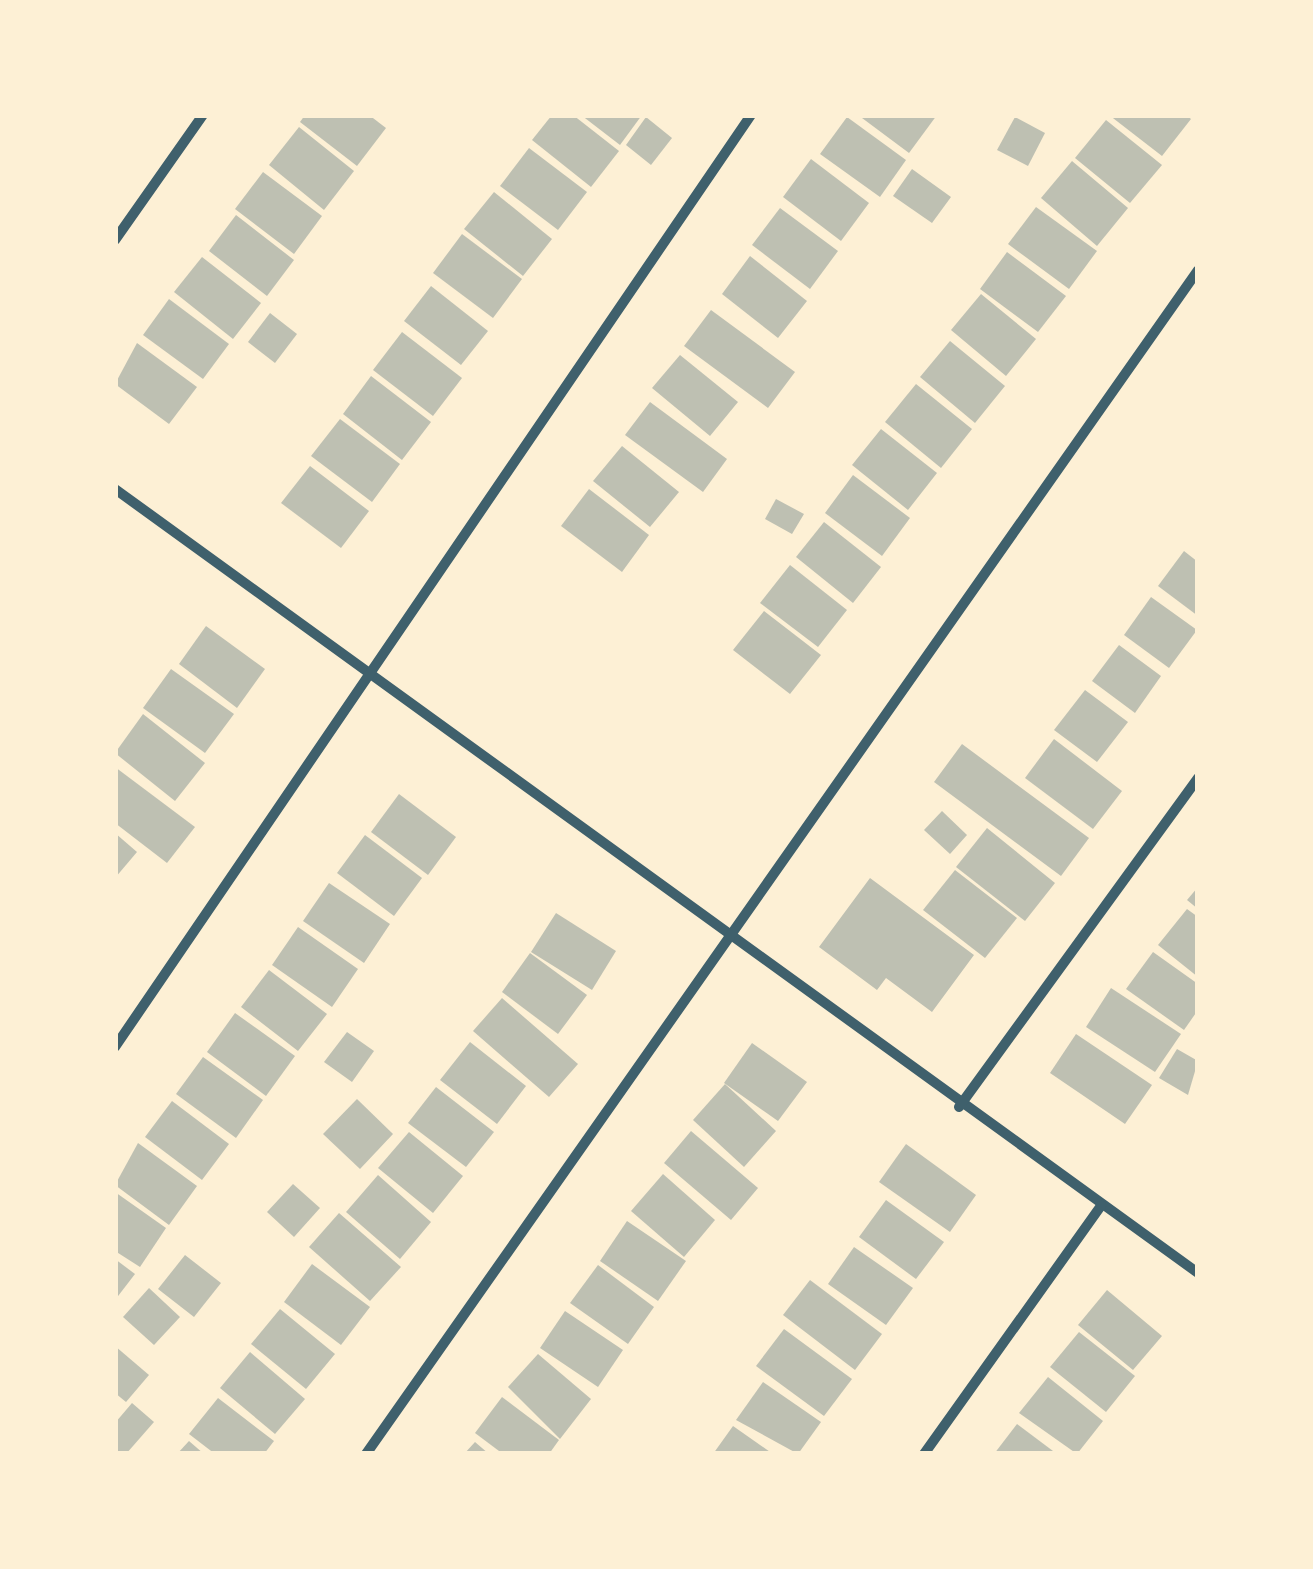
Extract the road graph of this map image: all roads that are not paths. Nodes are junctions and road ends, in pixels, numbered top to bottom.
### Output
1 (203, 115) edge
2 (750, 115) edge
3 (115, 240) edge
4 (1198, 270) edge
5 (115, 489) edge
6 (374, 674) junction
7 (1198, 778) edge
8 (732, 941) junction
9 (115, 1047) edge
10 (959, 1107) junction
11 (1102, 1206) junction
12 (1198, 1273) edge
13 (366, 1454) edge
14 (924, 1454) edge

1 - 3 street
2 - 6 street
4 - 8 street
5 - 6 street
6 - 8 street
6 - 9 street
7 - 10 street
8 - 10 street
8 - 13 street
10 - 11 street
11 - 12 street
11 - 14 street

